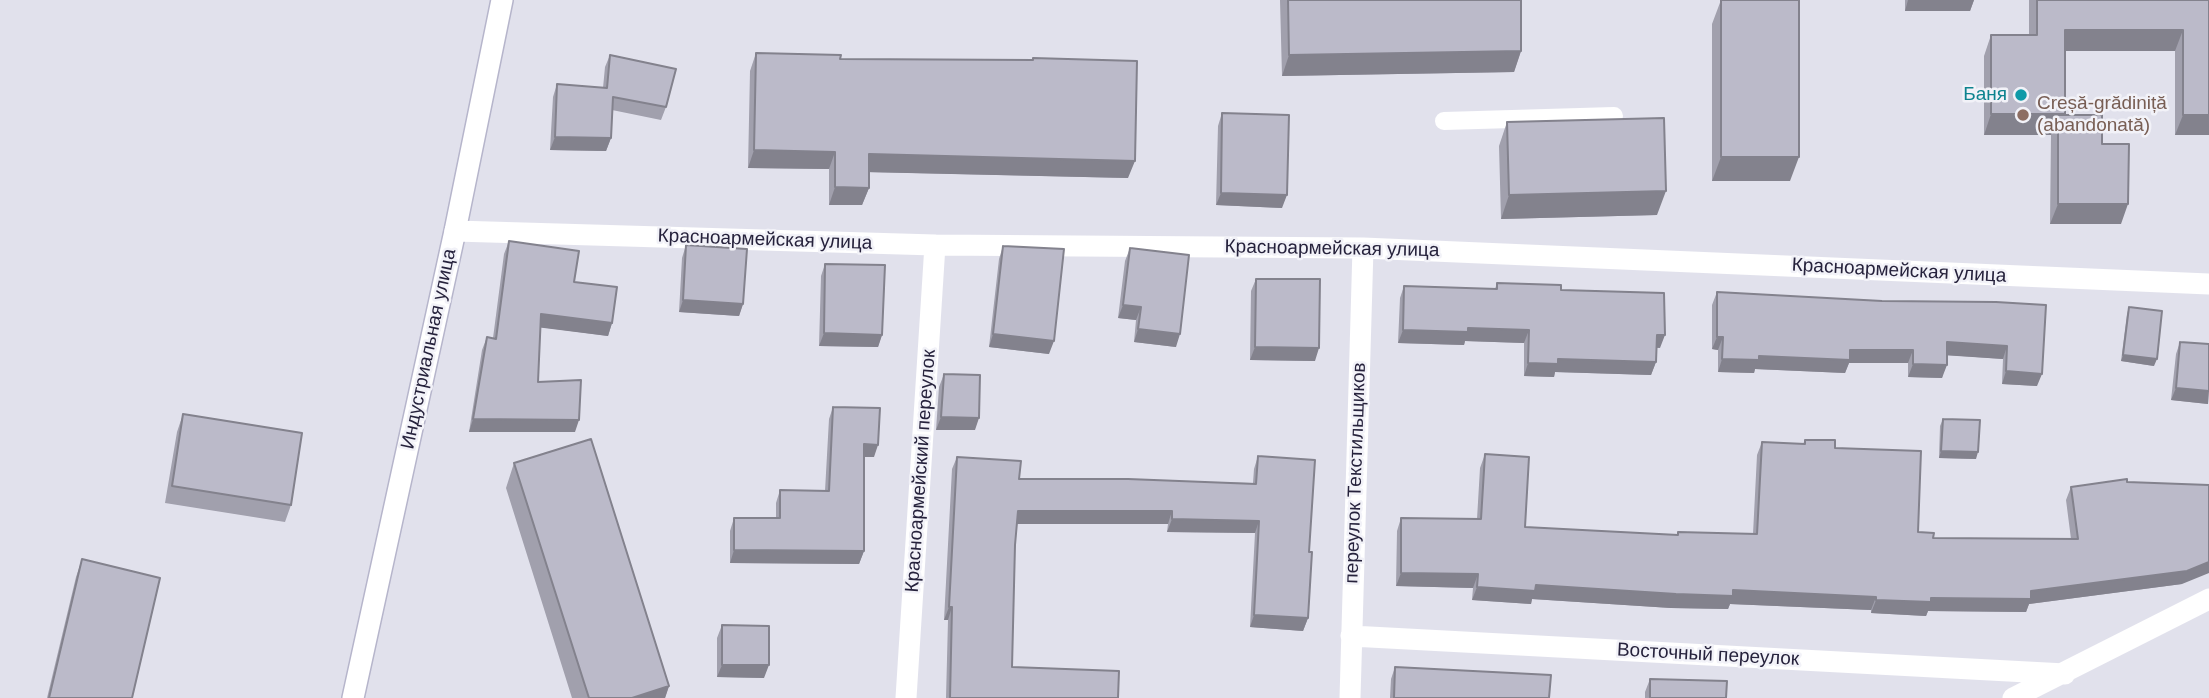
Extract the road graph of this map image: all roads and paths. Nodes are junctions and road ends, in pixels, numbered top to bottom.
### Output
1 (502, 0) edge
2 (1614, 116) edge
3 (1444, 121) dead end
4 (455, 231) junction
5 (935, 245) junction
6 (1363, 248) junction
7 (2209, 284) edge
8 (2209, 599) edge
9 (1351, 636) junction
10 (2065, 674) junction
11 (352, 698) edge
12 (906, 698) edge
13 (1350, 698) edge
14 (2013, 698) edge

1 - 4 street, Индустриальная улица
2 - 3 lane
4 - 5 street, Красноармейская улица
4 - 11 street, Индустриальная улица
5 - 6 street, Красноармейская улица
5 - 12 street, Красноармейский переулок
6 - 7 street, Красноармейская улица
6 - 9 street, переулок Текстильщиков
8 - 10 street
9 - 10 street, Восточный переулок
9 - 13 street, переулок Текстильщиков
10 - 14 street

